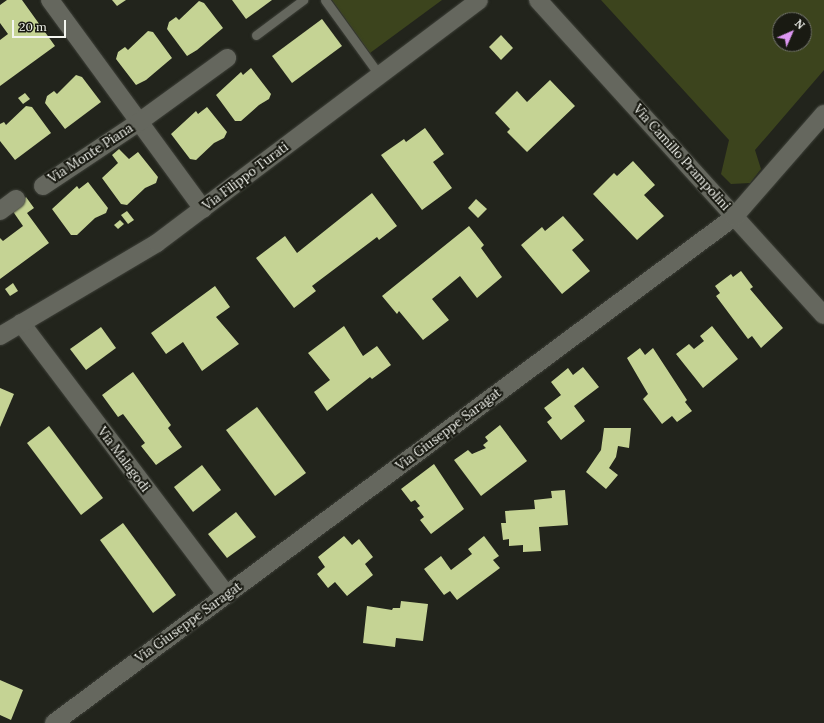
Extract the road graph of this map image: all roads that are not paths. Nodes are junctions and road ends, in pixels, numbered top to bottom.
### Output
1 (50, 0) edge
2 (303, 0) edge
3 (325, 0) edge
4 (479, 0) edge
5 (538, 0) edge
6 (256, 35) dead end
7 (227, 58) dead end
8 (380, 76) junction
9 (824, 114) edge
10 (139, 122) junction
11 (43, 186) dead end
12 (16, 199) dead end
13 (203, 209) junction
14 (0, 211) edge
15 (734, 217) junction
16 (824, 315) edge
17 (21, 323) junction
18 (0, 336) edge
19 (226, 596) junction
20 (54, 723) edge

1 - 10 street, Via Monte Piana
2 - 6 lane
3 - 8 lane
4 - 8 street, Via Filippo Turati
5 - 15 street, Via Camillo Prampolini
7 - 10 street, Via Monte Piana
8 - 13 street, Via Filippo Turati
9 - 15 street, Via Giuseppe Saragat
10 - 11 street, Via Monte Piana
10 - 13 street, Via Monte Piana
12 - 14 street
13 - 17 street, Via Filippo Turati
15 - 16 street, Via Camillo Prampolini
15 - 19 street, Via Giuseppe Saragat
17 - 18 street, Via Filippo Turati
17 - 19 street, Via Malagodi
19 - 20 street, Via Giuseppe Saragat

